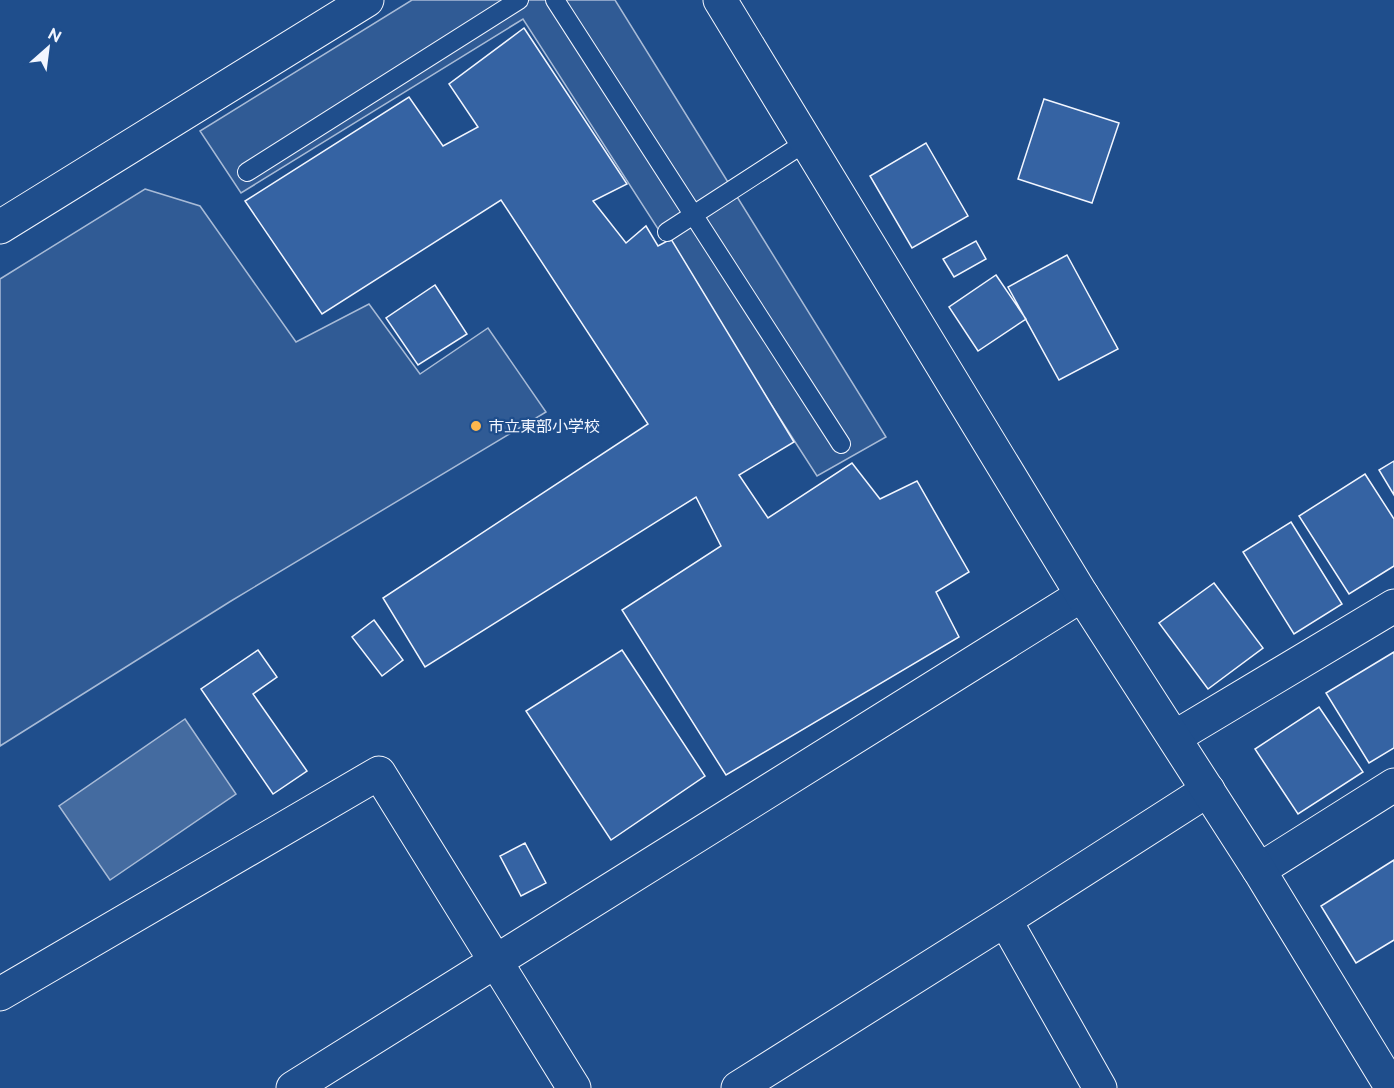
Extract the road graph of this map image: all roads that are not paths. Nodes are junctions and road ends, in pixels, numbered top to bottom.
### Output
1 (367, 0) edge
2 (519, 0) edge
3 (555, 0) edge
4 (720, 0) edge
5 (806, 142) junction
6 (247, 172) dead end
7 (693, 214) junction
8 (0, 227) edge
9 (667, 231) dead end
10 (841, 444) dead end
11 (1082, 595) junction
12 (1394, 606) edge
13 (1174, 737) junction
14 (1394, 785) edge
15 (1208, 790) junction
16 (1259, 870) junction
17 (1005, 920) junction
18 (497, 962) junction
19 (0, 994) edge
20 (293, 1088) edge
21 (574, 1088) edge
22 (738, 1088) edge
23 (1100, 1088) edge
24 (1392, 1088) edge

1 - 8 street
2 - 6 lane
3 - 7 lane
4 - 5 street
5 - 7 lane
5 - 11 street
7 - 9 lane
7 - 10 lane
11 - 13 street
11 - 18 street
12 - 13 street
13 - 15 street
14 - 16 street
15 - 16 street
15 - 17 street
16 - 24 street
17 - 22 street
17 - 23 street
18 - 19 street
18 - 20 street
18 - 21 street

